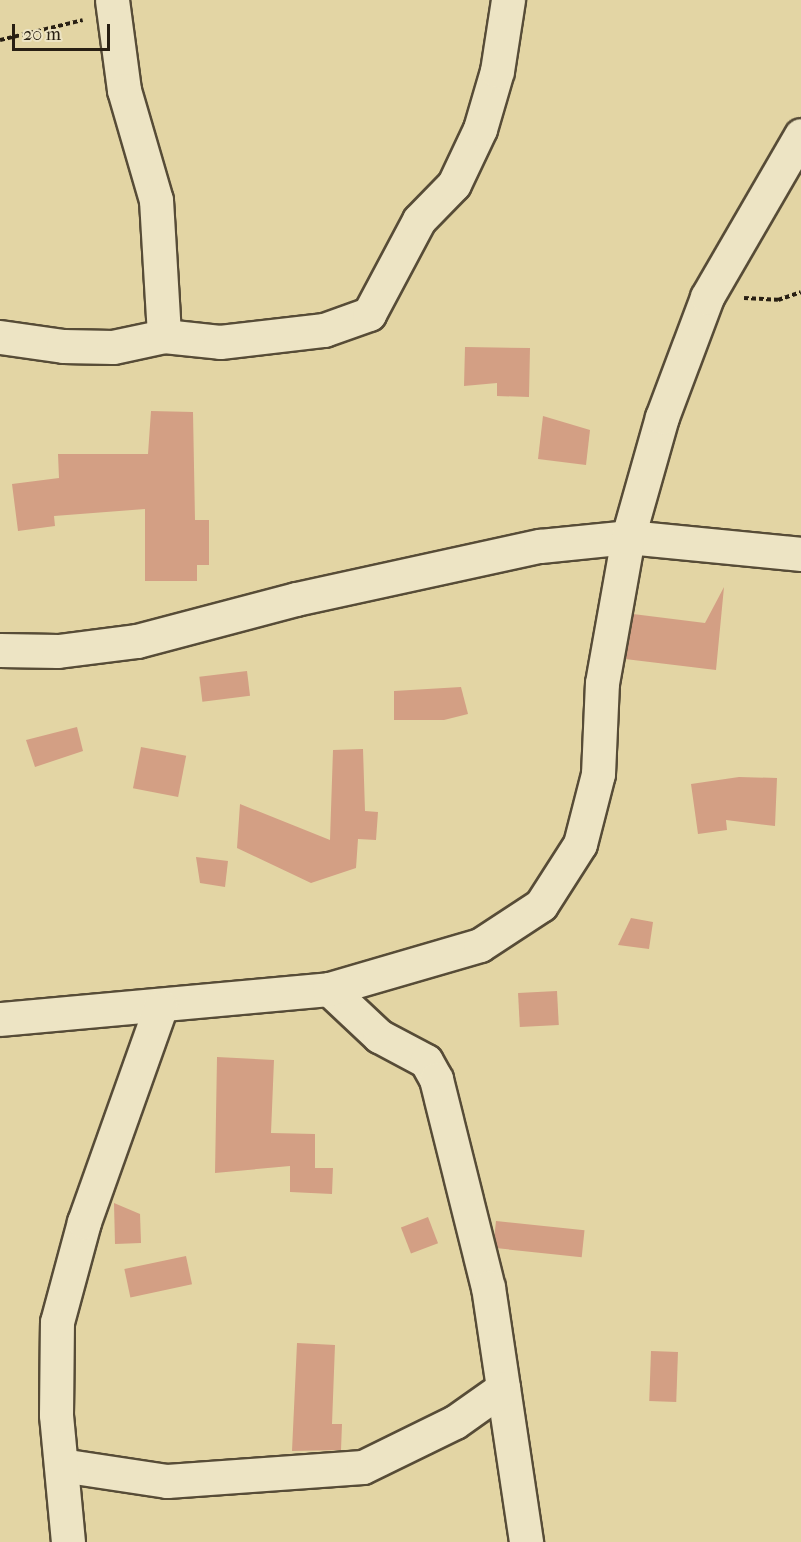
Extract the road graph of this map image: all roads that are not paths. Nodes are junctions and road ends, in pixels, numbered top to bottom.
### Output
1 (508, 0) edge
2 (113, 5) edge
3 (801, 135) edge
4 (164, 336) junction
5 (0, 337) edge
6 (628, 537) junction
7 (801, 554) edge
8 (0, 650) edge
9 (329, 989) junction
10 (161, 1006) junction
11 (0, 1019) edge
12 (503, 1388) junction
13 (61, 1465) junction
14 (68, 1542) edge
15 (526, 1542) edge

1 - 4 street
2 - 4 street
3 - 6 street
4 - 5 street
6 - 7 street
6 - 8 street
6 - 9 street
9 - 10 street
9 - 12 street
10 - 11 street
10 - 13 street
12 - 13 street
12 - 15 street
13 - 14 street

